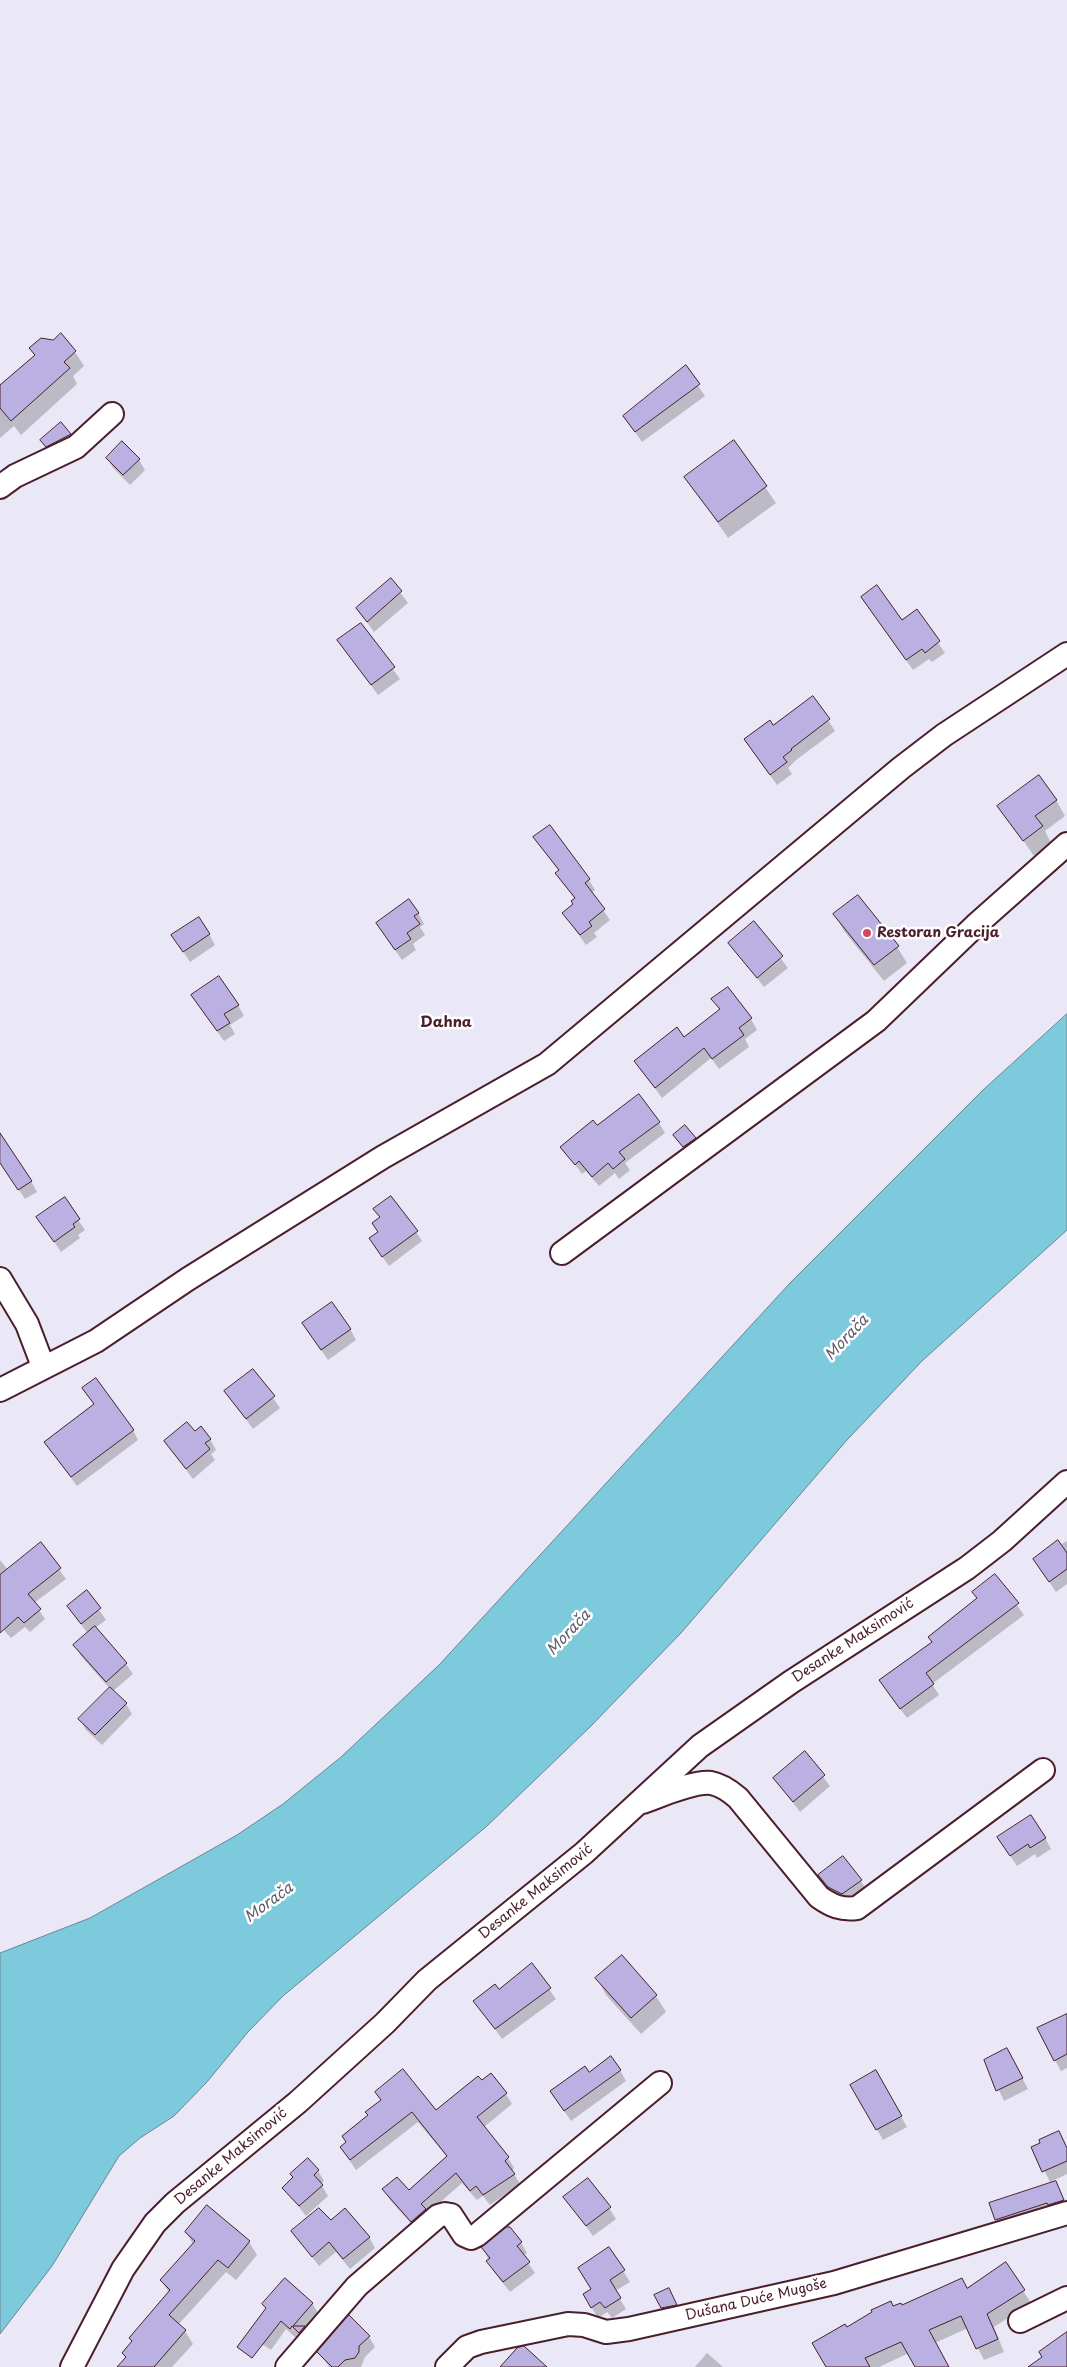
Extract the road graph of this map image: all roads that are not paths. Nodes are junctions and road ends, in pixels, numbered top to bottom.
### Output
1 (112, 414) dead end
2 (0, 487) edge
3 (1066, 656) edge
4 (1067, 844) edge
5 (562, 1253) dead end
6 (0, 1279) edge
7 (43, 1366) junction
8 (0, 1390) edge
9 (1067, 1482) edge
10 (1043, 1770) dead end
11 (636, 1804) junction
12 (660, 2083) dead end
13 (1067, 2213) edge
14 (1067, 2298) edge
15 (1020, 2321) dead end
16 (72, 2367) edge
17 (287, 2367) edge
18 (447, 2367) edge

1 - 2 street
3 - 7 street
4 - 5 street
6 - 7 street
7 - 8 street
9 - 11 street, Desanke Maksimović
10 - 11 street
11 - 16 street, Desanke Maksimović
12 - 17 street
13 - 18 street, Dušana Duće Mugoše
14 - 15 street

